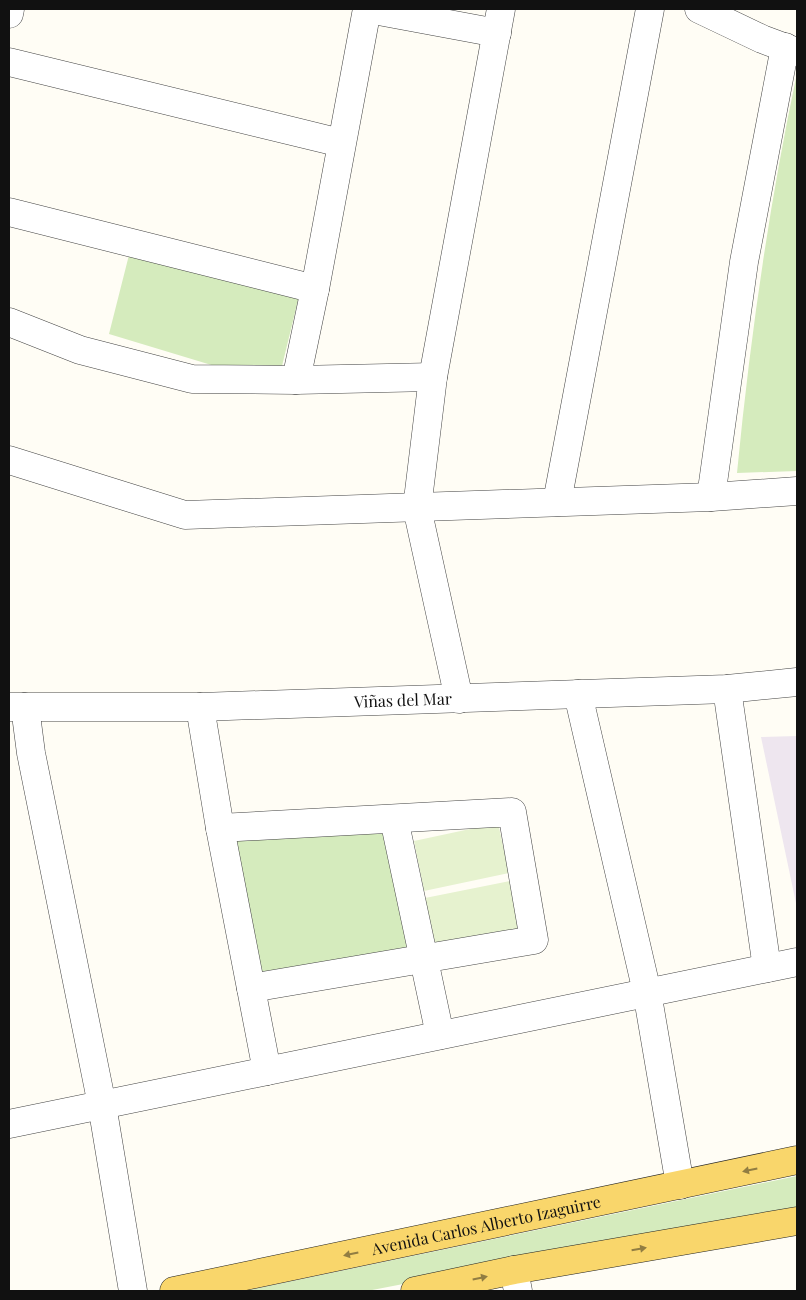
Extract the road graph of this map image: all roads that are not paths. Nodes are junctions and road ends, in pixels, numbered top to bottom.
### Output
1 (10, 9) edge
2 (367, 9) edge
3 (650, 9) edge
4 (699, 9) edge
5 (9, 14) edge
6 (499, 21) edge
7 (791, 49) edge
8 (9, 62) edge
9 (342, 143) junction
10 (9, 212) edge
11 (315, 289) junction
12 (9, 322) edge
13 (433, 377) junction
14 (296, 380) junction
15 (9, 460) edge
16 (797, 491) edge
17 (711, 497) junction
18 (557, 502) junction
19 (417, 508) junction
20 (797, 682) edge
21 (727, 690) junction
22 (578, 694) junction
23 (459, 699) junction
24 (17, 707) edge
25 (200, 708) junction
26 (394, 818) junction
27 (220, 828) junction
28 (424, 958) junction
29 (797, 962) edge
30 (768, 968) junction
31 (251, 988) junction
32 (648, 992) junction
33 (440, 1035) junction
34 (267, 1071) junction
35 (102, 1105) junction
36 (9, 1124) edge
37 (797, 1160) edge
38 (680, 1185) junction
39 (797, 1221) edge
40 (516, 1281) edge
41 (133, 1291) edge
42 (174, 1291) edge
43 (415, 1291) edge

1 - 5 street
2 - 6 street
2 - 9 street
3 - 18 street
4 - 7 street
6 - 13 street
7 - 17 street
8 - 9 street
9 - 11 street
10 - 11 street
11 - 14 street
12 - 14 street
13 - 14 street
13 - 19 street
15 - 19 street
16 - 17 street
17 - 18 street
18 - 19 street
19 - 23 street
20 - 21 street, Viñas del Mar
21 - 22 street, Viñas del Mar
21 - 30 street
22 - 23 street, Viñas del Mar
22 - 32 street
23 - 25 street, Viñas del Mar
24 - 25 street, Viñas del Mar
24 - 35 street
25 - 27 street
26 - 27 street
26 - 28 street
26 - 28 street
27 - 31 street
28 - 31 street
28 - 33 street
29 - 30 street
30 - 32 street
31 - 34 street
32 - 33 street
32 - 38 street
33 - 34 street
34 - 35 street
35 - 36 street
35 - 41 street
37 -> 38 main road, Avenida Carlos Alberto Izaguirre
38 -> 42 main road, Avenida Carlos Alberto Izaguirre
40 -> 39 main road
43 -> 40 main road

